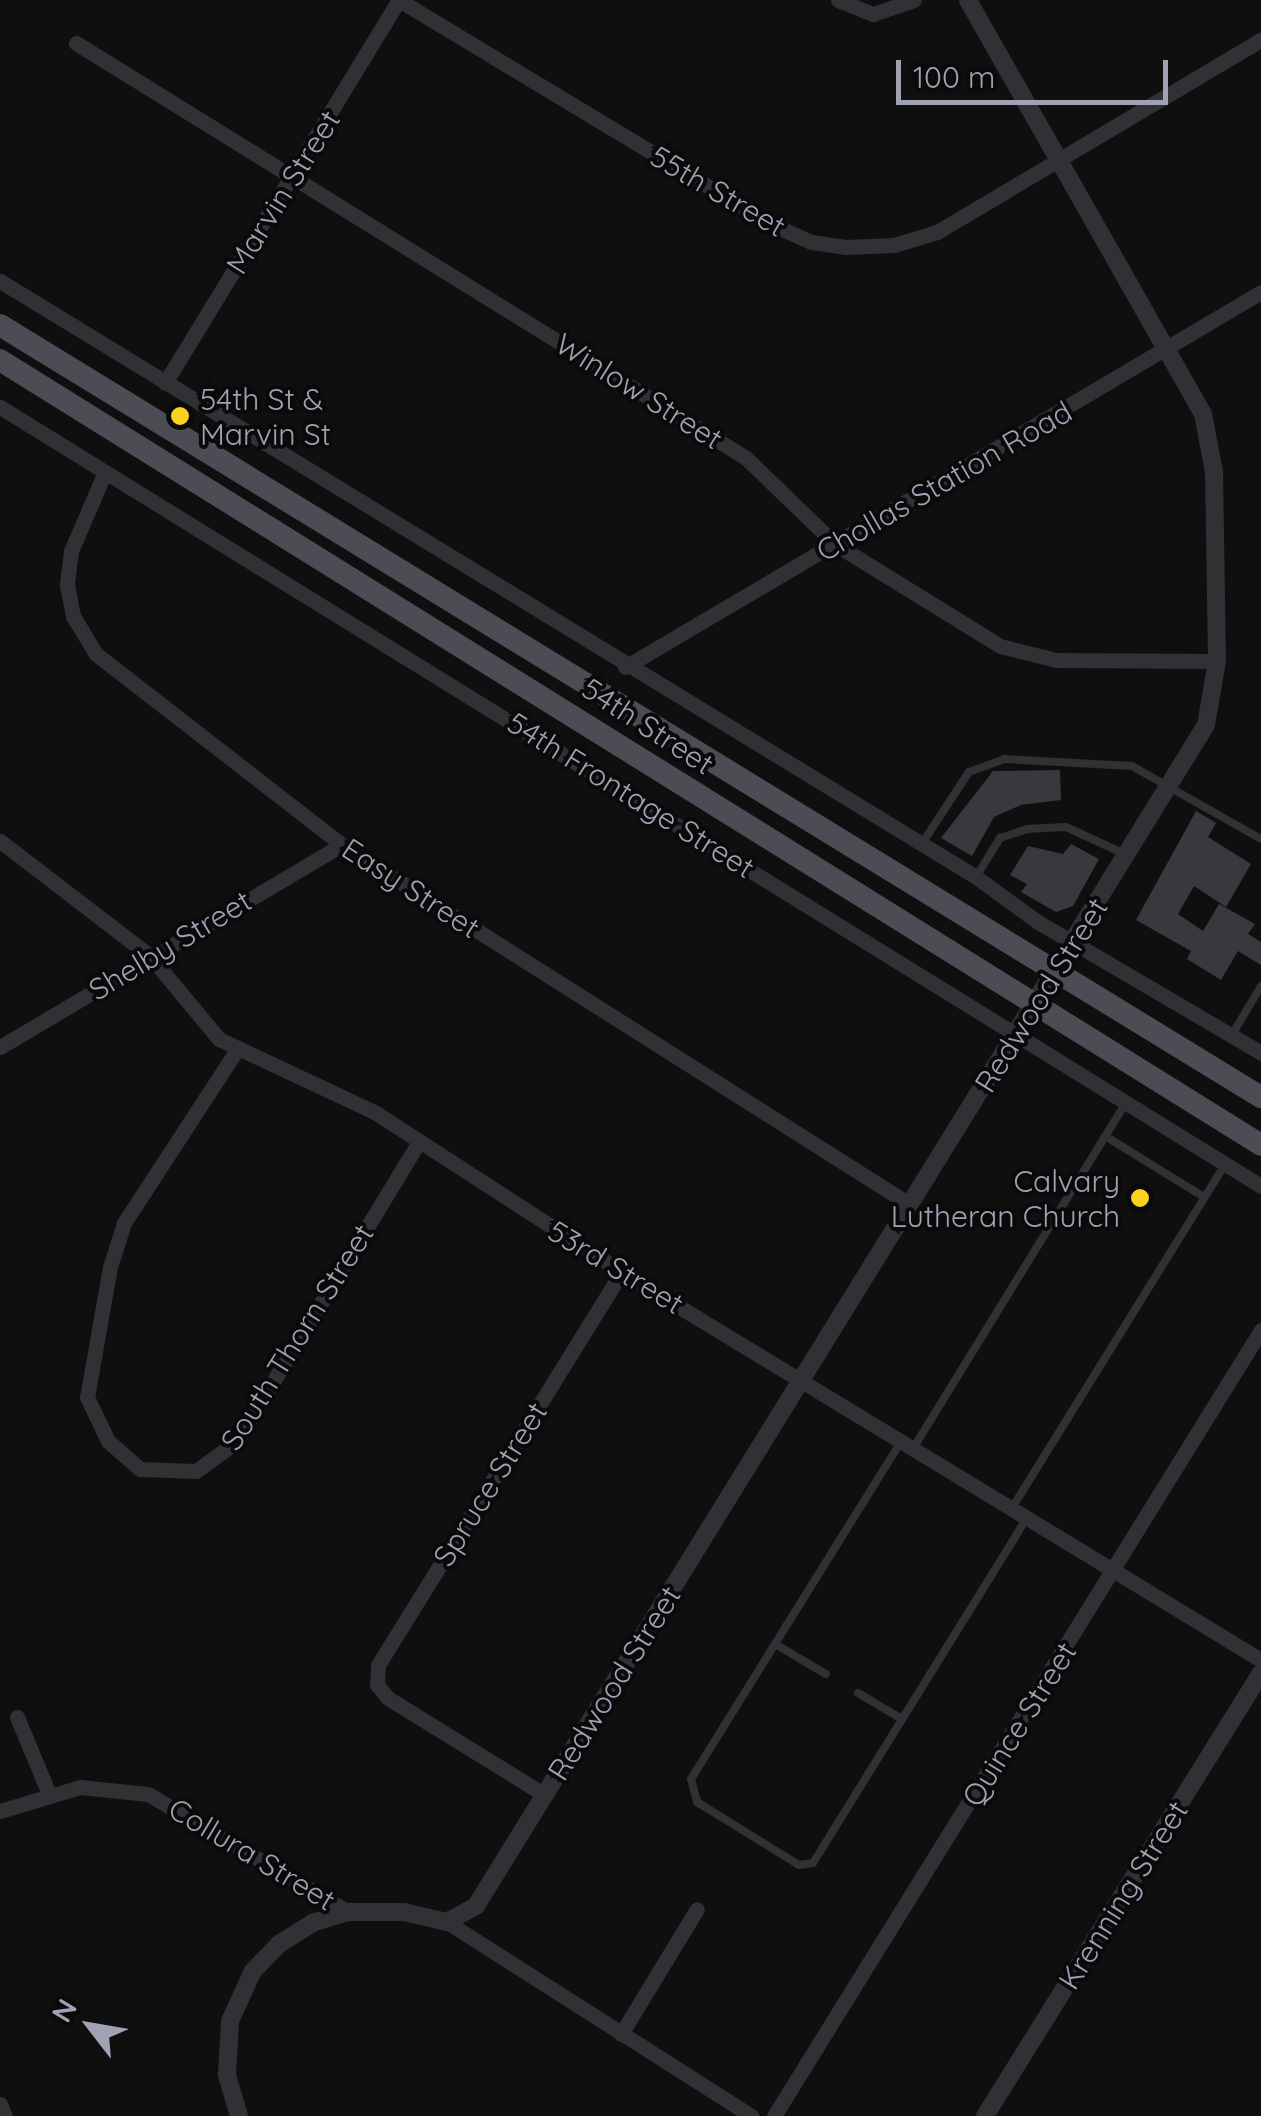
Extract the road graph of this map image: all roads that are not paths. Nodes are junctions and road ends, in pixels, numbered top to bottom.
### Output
1 (399, 0) edge
2 (838, 0) edge
3 (914, 0) edge
4 (968, 0) edge
5 (1261, 40) edge
6 (76, 43) dead end
7 (1054, 160) junction
8 (294, 176) junction
9 (0, 281) edge
10 (1261, 292) edge
11 (0, 325) edge
12 (1165, 352) junction
13 (0, 360) edge
14 (166, 383) junction
15 (0, 407) edge
16 (105, 472) junction
17 (835, 544) junction
18 (1217, 661) junction
19 (625, 667) junction
20 (1172, 786) junction
21 (1261, 839) edge
22 (0, 841) edge
23 (921, 844) junction
24 (342, 845) junction
25 (1128, 856) junction
26 (976, 878) junction
27 (1072, 942) junction
28 (150, 956) junction
29 (1055, 969) junction
30 (1261, 986) edge
31 (1034, 1004) junction
32 (1016, 1034) junction
33 (1232, 1035) junction
34 (0, 1046) edge
35 (238, 1048) junction
36 (1261, 1052) edge
37 (1261, 1097) edge
38 (1126, 1102) junction
39 (1105, 1136) junction
40 (418, 1143) junction
41 (1261, 1145) edge
42 (1225, 1164) junction
43 (1261, 1186) edge
44 (1204, 1197) junction
45 (909, 1204) junction
46 (622, 1272) junction
47 (1261, 1330) edge
48 (802, 1378) junction
49 (908, 1443) junction
50 (1012, 1508) junction
51 (1027, 1518) junction
52 (1114, 1572) junction
53 (776, 1644) junction
54 (1261, 1660) edge
55 (1261, 1673) edge
56 (826, 1674) dead end
57 (858, 1693) dead end
58 (17, 1717) dead end
59 (902, 1720) junction
60 (49, 1794) junction
61 (545, 1795) junction
62 (0, 1810) edge
63 (698, 1909) dead end
64 (348, 1912) junction
65 (446, 1922) junction
66 (621, 2034) junction
67 (0, 2104) edge
68 (5, 2116) edge
69 (239, 2116) edge
70 (751, 2116) edge
71 (774, 2116) edge
72 (985, 2116) edge

1 - 7 street, 55th Street
1 - 8 street, Marvin Street
2 - 3 street
4 - 7 street, Redwood Street
5 - 7 street, 55th Street
6 - 8 street, Winlow Street
7 - 12 street, Redwood Street
8 - 14 street, Marvin Street
8 - 17 street, Winlow Street
9 - 14 street
10 - 12 street, Chollas Station Road
11 - 29 main road, 54th Street
12 - 17 street, Chollas Station Road
12 - 18 street, Redwood Street
13 - 31 main road, 54th Street
14 - 19 street
15 - 16 street, 54th Frontage Street
16 - 24 street, Easy Street
16 - 32 street, 54th Frontage Street
17 - 18 street, Winlow Street
17 - 19 street, Chollas Station Road
18 - 20 street, Redwood Street
19 - 23 street
20 - 21 lane
20 - 23 lane
20 - 25 street, Redwood Street
22 - 28 street, 53rd Street
23 - 26 street
24 - 28 street, Shelby Street
24 - 45 street, Easy Street
25 - 26 lane
25 - 27 street, Redwood Street
26 - 27 street
27 - 29 street, Redwood Street
27 - 33 street
28 - 34 street, Shelby Street
28 - 35 street, 53rd Street
29 - 31 street, Redwood Street
29 - 37 main road, 54th Street
30 - 33 lane
31 - 32 street, Redwood Street
31 - 41 main road, 54th Street
32 - 38 street, 54th Frontage Street
32 - 45 street, Redwood Street
33 - 36 street
35 - 40 street, 53rd Street
35 - 40 street, South Thorn Street
38 - 39 lane
38 - 42 street, 54th Frontage Street
39 - 44 lane
39 - 49 lane
40 - 46 street, 53rd Street
42 - 43 street, 54th Frontage Street
42 - 44 lane
44 - 50 lane
45 - 48 street, Redwood Street
46 - 48 street, 53rd Street
46 - 61 street, Spruce Street
47 - 52 street, Quince Street
48 - 49 street, 53rd Street
48 - 61 street, Redwood Street
49 - 50 street, 53rd Street
49 - 53 lane
50 - 51 street, 53rd Street
51 - 52 street, 53rd Street
51 - 59 lane
52 - 54 street, 53rd Street
52 - 71 street, Quince Street
53 - 56 lane
53 - 59 lane
55 - 72 street, Krenning Street
57 - 59 lane
58 - 60 street
60 - 62 street, Collura Street
60 - 64 street, Collura Street
61 - 65 street, Redwood Street
63 - 66 street
64 - 65 street, Collura Street
64 - 69 street
65 - 66 street, Collura Street
66 - 70 street, Collura Street
67 - 68 street

